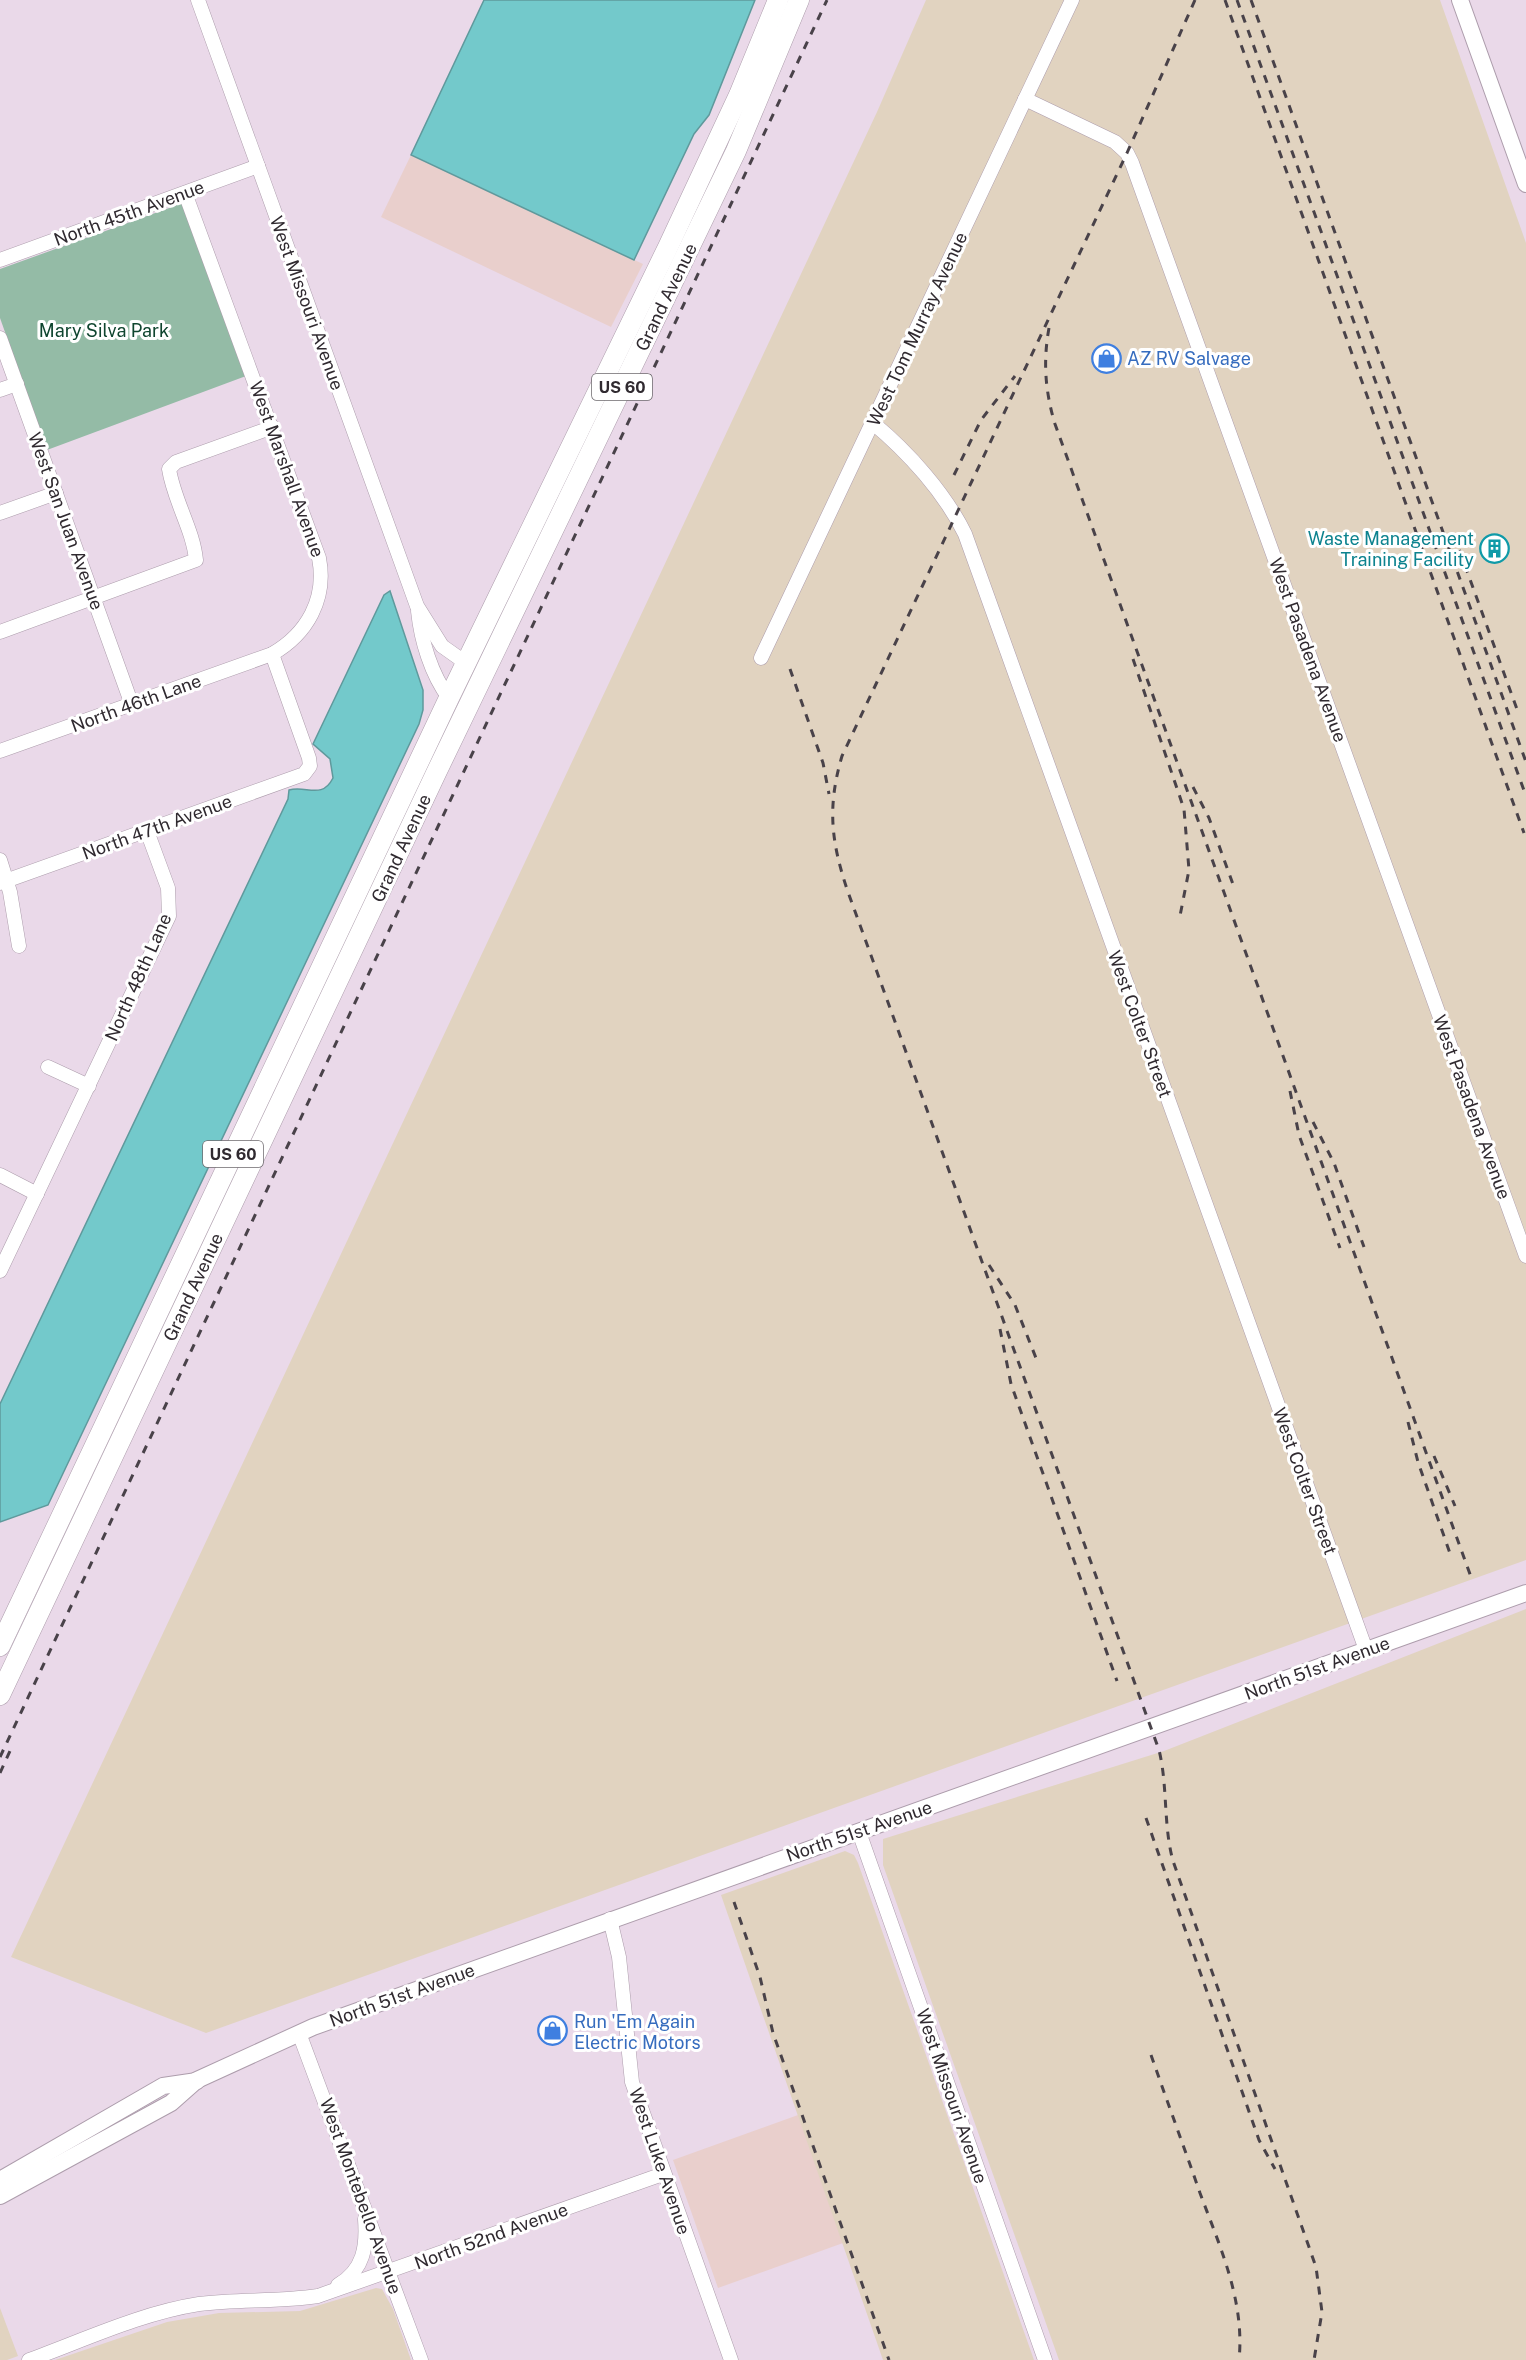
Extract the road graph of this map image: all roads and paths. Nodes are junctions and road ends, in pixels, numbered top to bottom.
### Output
1 (198, 0) edge
2 (768, 0) edge
3 (778, 0) edge
4 (799, 0) edge
5 (810, 0) edge
6 (1072, 0) edge
7 (1460, 0) edge
8 (765, 33) junction
9 (786, 35) junction
10 (1025, 99) junction
11 (258, 166) junction
12 (1526, 184) edge
13 (185, 193) junction
14 (0, 260) edge
15 (0, 338) edge
16 (17, 384) junction
17 (0, 390) edge
18 (873, 423) junction
19 (273, 427) junction
20 (56, 493) junction
21 (0, 513) edge
22 (94, 599) junction
23 (417, 606) junction
24 (0, 632) edge
25 (272, 654) junction
26 (761, 658) dead end
27 (466, 663) junction
28 (449, 698) junction
29 (132, 705) junction
30 (0, 751) edge
31 (437, 771) junction
32 (147, 831) junction
33 (0, 860) edge
34 (3, 882) edge
35 (19, 946) dead end
36 (48, 1067) dead end
37 (89, 1086) junction
38 (0, 1175) edge
39 (37, 1194) junction
40 (1526, 1256) edge
41 (0, 1271) edge
42 (1526, 1593) edge
43 (0, 1646) edge
44 (1366, 1650) junction
45 (0, 1695) edge
46 (859, 1832) junction
47 (610, 1919) junction
48 (299, 2033) junction
49 (197, 2080) junction
50 (663, 2174) junction
51 (0, 2180) edge
52 (0, 2196) edge
53 (364, 2206) junction
54 (389, 2271) junction
55 (318, 2296) junction
56 (29, 2360) edge
57 (421, 2360) edge
58 (730, 2360) edge
59 (1045, 2360) edge

1 - 11 street, West Missouri Avenue
2 - 8 highway
3 - 8 highway, Grand Avenue / US 60
4 - 9 highway, Grand Avenue / US 60
5 - 9 highway
6 - 10 street, West Tom Murray Avenue
7 - 12 main road
8 - 27 highway, Grand Avenue / US 60
9 - 31 highway, Grand Avenue / US 60
10 - 18 street, West Tom Murray Avenue
10 - 40 street, West Pasadena Avenue
11 - 13 street, North 45th Avenue
11 - 23 street, West Missouri Avenue
13 - 14 street, North 45th Avenue
13 - 19 street, West Marshall Avenue
15 - 16 street, West San Juan Avenue
16 - 17 street
16 - 20 street, West San Juan Avenue
18 - 26 street, West Tom Murray Avenue
18 - 44 street, West Colter Street
19 - 22 street
19 - 25 street, West Marshall Avenue
20 - 21 street
20 - 22 street, West San Juan Avenue
22 - 24 street
22 - 29 street, West San Juan Avenue
23 - 27 street, West Missouri Avenue
23 - 28 street, West Missouri Avenue
25 - 29 street, North 46th Lane
25 - 32 street, North 47th Avenue
27 - 28 highway, Grand Avenue / US 60
27 - 31 highway
28 - 43 highway, Grand Avenue / US 60
29 - 30 street, North 46th Lane
31 - 45 highway, Grand Avenue / US 60
32 - 34 street, North 47th Avenue
32 - 37 street, North 48th Lane
33 - 34 street
34 - 35 street
36 - 37 street
37 - 39 street, North 48th Lane
38 - 39 street
39 - 41 street, North 48th Lane
42 - 44 main road, North 51st Avenue
44 - 46 main road, North 51st Avenue
46 - 47 main road, North 51st Avenue
46 - 59 street, West Missouri Avenue
47 - 48 main road, North 51st Avenue
47 - 50 street, West Luke Avenue
48 - 49 main road, North 51st Avenue
48 - 53 street, West Montebello Avenue
49 - 51 main road, North 51st Avenue
49 - 52 main road, North 51st Avenue
50 - 54 street, North 52nd Avenue
50 - 58 street, West Luke Avenue
53 - 54 street, West Montebello Avenue
53 - 55 street, North 52nd Avenue
54 - 55 street, North 52nd Avenue
54 - 57 street, West Montebello Avenue
55 - 56 street, North 52nd Avenue

